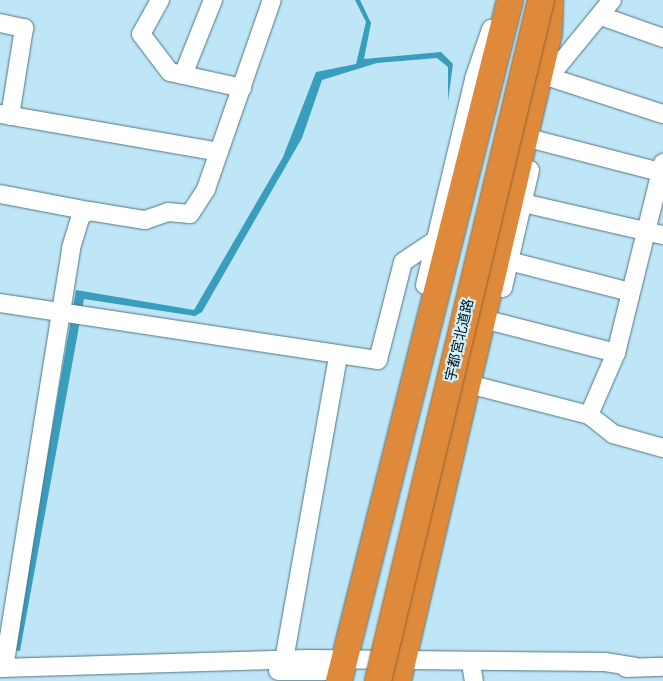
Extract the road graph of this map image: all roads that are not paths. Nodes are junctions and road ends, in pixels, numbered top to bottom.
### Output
1 (160, 0) edge
2 (213, 0) edge
3 (272, 0) edge
4 (501, 0) edge
5 (510, 0) edge
6 (523, 0) edge
7 (542, 0) edge
8 (550, 0) edge
9 (562, 0) edge
10 (612, 0) edge
11 (601, 16) junction
12 (0, 23) edge
13 (663, 38) edge
14 (183, 75) junction
15 (549, 77) junction
16 (242, 88) junction
17 (663, 114) edge
18 (5, 115) edge
19 (536, 140) junction
20 (219, 152) junction
21 (662, 168) edge
22 (0, 194) edge
23 (523, 203) junction
24 (89, 211) junction
25 (644, 232) junction
26 (663, 235) edge
27 (436, 240) junction
28 (509, 261) junction
29 (630, 292) junction
30 (0, 303) edge
31 (61, 312) junction
32 (495, 322) junction
33 (616, 353) junction
34 (338, 356) junction
35 (480, 387) junction
36 (589, 415) junction
37 (663, 448) edge
38 (432, 533) junction
39 (362, 593) junction
40 (635, 667) junction
41 (663, 667) edge
42 (2, 668) edge
43 (401, 670) edge
44 (278, 671) edge
45 (344, 675) edge
46 (473, 676) edge
47 (378, 681) edge

1 - 14 street
2 - 14 street
3 - 16 street
4 - 27 street
5 - 39 highway
6 - 45 highway, 宇都宮北道路
7 - 47 highway, 宇都宮北道路, bridge
8 - 38 highway
9 - 15 street
10 - 11 street
11 - 13 street
11 - 15 street
12 - 18 street
14 - 16 street
15 - 17 street
15 - 19 street
16 - 20 street
18 - 20 street
19 - 21 street
19 - 23 street
20 - 24 street
21 - 25 street
22 - 24 street
23 - 25 street
23 - 28 street
24 - 31 street
25 - 26 street
25 - 29 street
27 - 34 street
27 - 39 street
28 - 29 street
28 - 32 street
29 - 33 street
30 - 31 street
31 - 34 street
31 - 42 street
32 - 33 street
32 - 35 street
33 - 36 street
34 - 44 street
35 - 36 street
35 - 38 street
36 - 37 street
38 - 43 highway
39 - 45 highway
40 - 41 street
40 - 43 street
40 - 46 street
42 - 44 street
43 - 45 street
43 - 46 street
44 - 45 street

